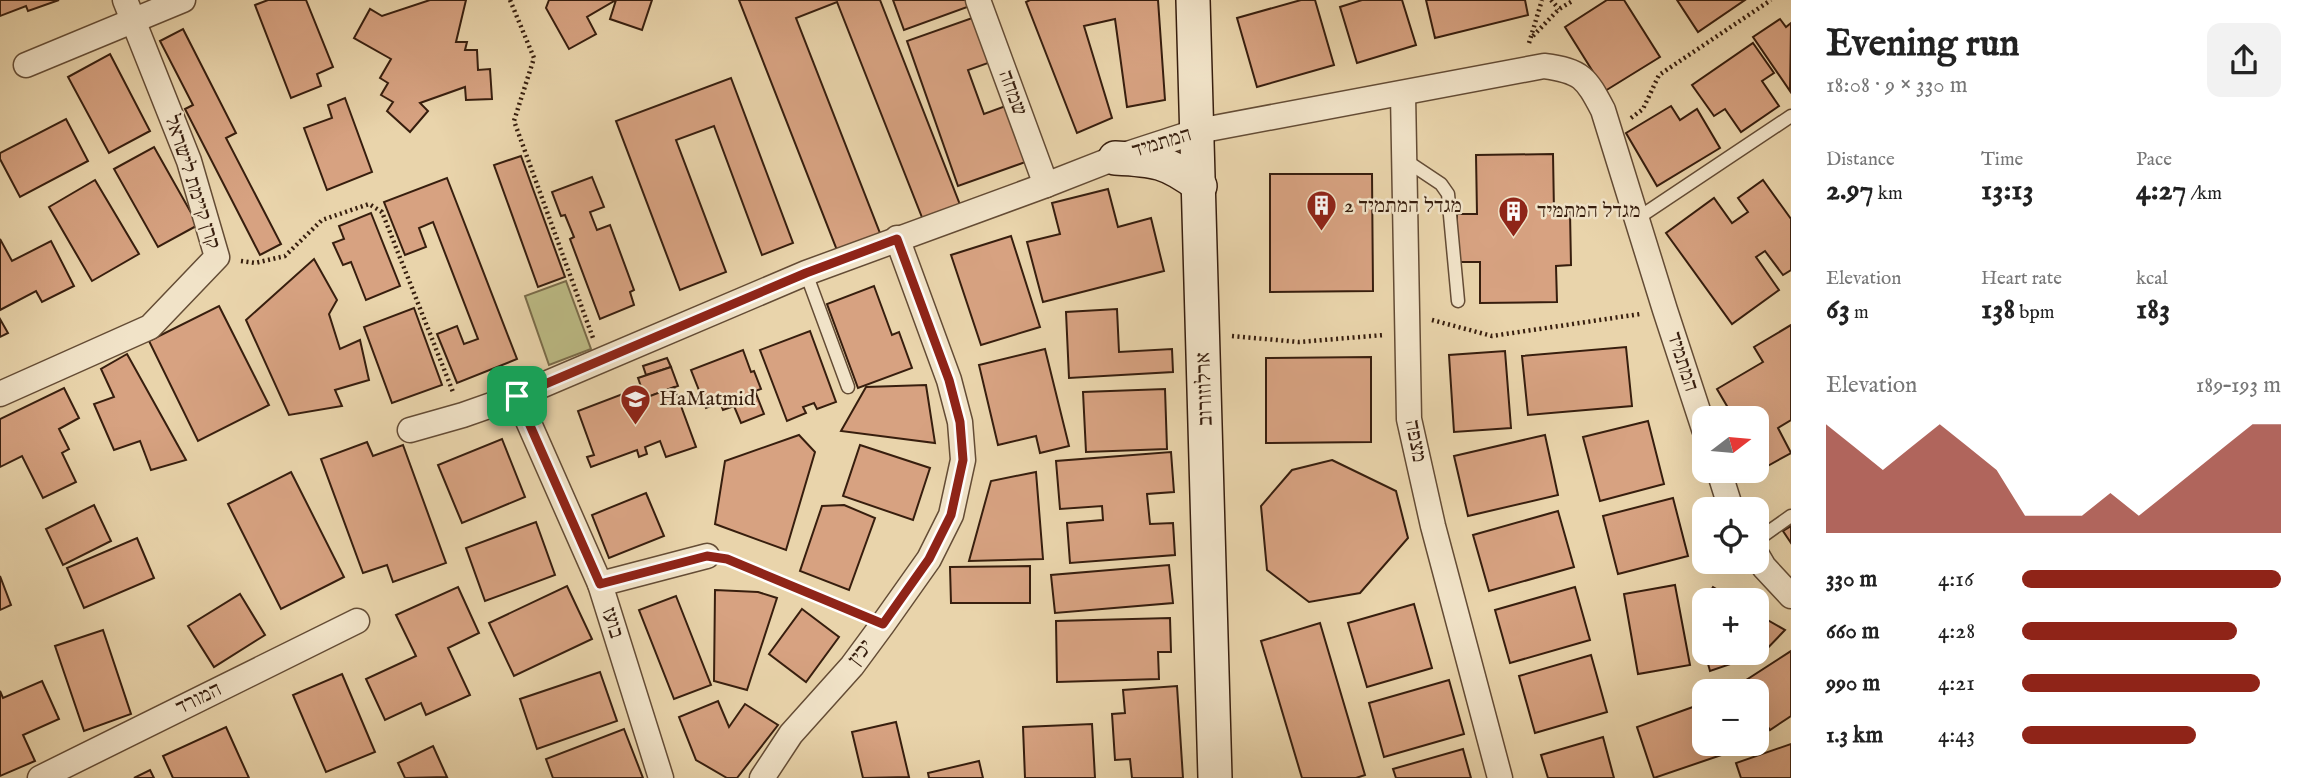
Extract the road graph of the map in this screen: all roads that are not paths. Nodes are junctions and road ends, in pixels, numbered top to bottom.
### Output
1 (183, 0) edge
2 (978, 0) edge
3 (1193, 0) edge
4 (130, 11) edge
5 (26, 65) dead end
6 (1403, 94) junction
7 (1791, 116) edge
8 (1198, 131) junction
9 (1115, 158) junction
10 (1405, 160) junction
11 (1046, 185) junction
12 (1200, 186) junction
13 (1638, 218) junction
14 (897, 239) junction
15 (806, 273) junction
16 (1458, 301) dead end
17 (848, 387) dead end
18 (0, 394) edge
19 (517, 396) junction
20 (1696, 406) edge
21 (410, 430) dead end
22 (1791, 516) edge
23 (1769, 532) edge
24 (707, 556) road end
25 (1769, 572) edge
26 (600, 584) junction
27 (1791, 596) edge
28 (357, 621) dead end
29 (40, 778) edge
30 (661, 778) edge
31 (762, 778) edge
32 (1215, 778) edge
33 (1500, 778) edge

1 - 4 street
2 - 11 street, שמחה
3 - 8 street, ארלוזורוב
4 - 5 street
4 - 18 street, קרן קיימת לישראל
6 - 8 street, המתמיד
6 - 10 street, מצפה
6 - 13 street, המתמיד
7 - 13 lane
8 - 9 street, המתמיד
8 - 12 street, ארלוזורוב
9 - 11 street, המתמיד
9 - 12 street
10 - 16 lane
10 - 33 street, מצפה
11 - 14 street, המתמיד
12 - 32 street, ארלוזורוב
13 - 20 street, המתמיד
14 - 15 street, המתמיד
14 - 31 street, יכין
15 - 17 lane
15 - 19 street, המתמיד
19 - 21 street, המתמיד
19 - 26 street, בועז
22 - 23 lane
24 - 26 street
25 - 27 street
26 - 30 street, בועז
28 - 29 street, המורד

